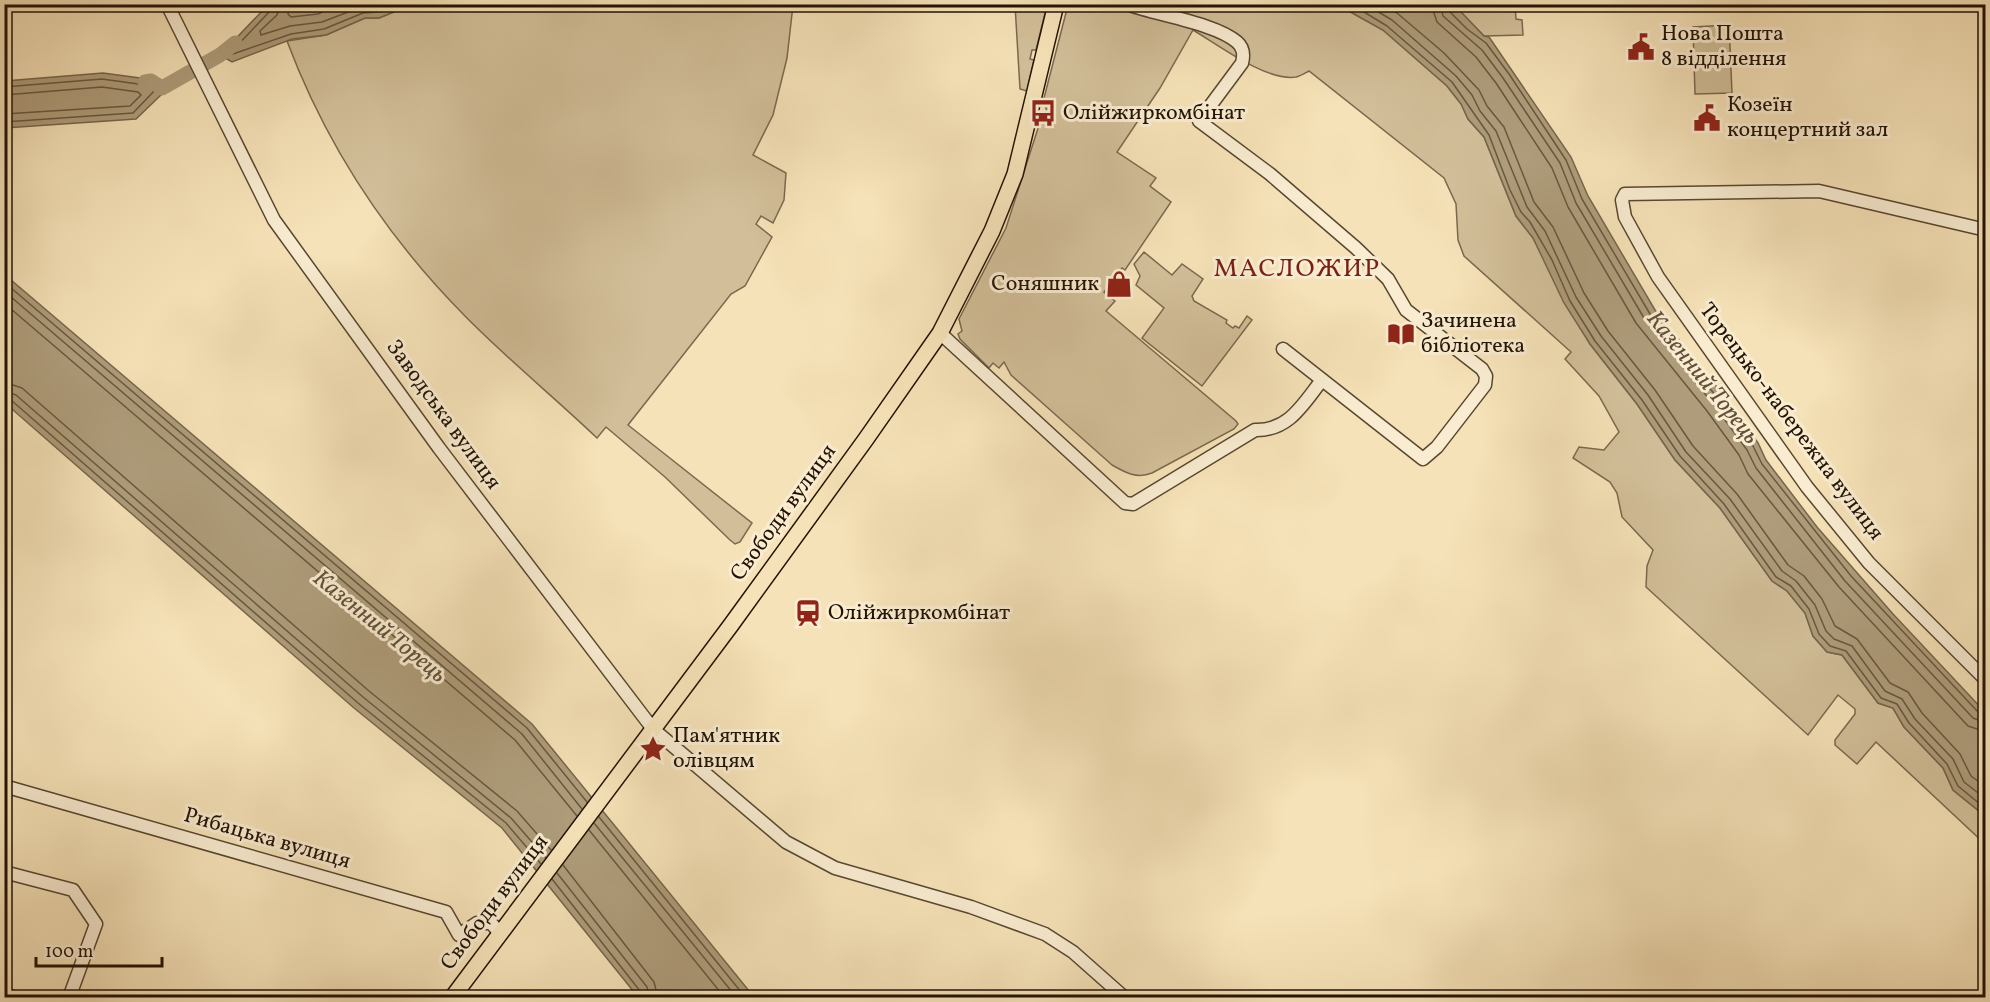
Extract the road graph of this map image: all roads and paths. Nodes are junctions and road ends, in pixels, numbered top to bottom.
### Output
1 (167, 4) edge
2 (1056, 4) edge
3 (1127, 4) edge
4 (1986, 230) edge
5 (940, 333) junction
6 (1283, 349) dead end
7 (1322, 380) junction
8 (1980, 667) edge
9 (1986, 680) edge
10 (653, 729) junction
11 (4, 786) edge
12 (4, 872) edge
13 (499, 932) junction
14 (4, 996) edge
15 (11, 998) edge
16 (69, 998) edge
17 (452, 998) edge
18 (1125, 998) edge

1 - 10 street, Заводська вулиця
2 - 5 main road, Свободи вулиця
3 - 7 street
4 - 8 street, Торецько-набережна вулиця
5 - 7 street
5 - 10 main road, Свободи вулиця
6 - 7 street
8 - 9 street, Торецько-набережна вулиця
10 - 13 main road, Свободи вулиця
10 - 18 street, Заводська вулиця
11 - 13 street, Рибацька вулиця
12 - 16 street
13 - 17 main road, Свободи вулиця
14 - 15 main road

